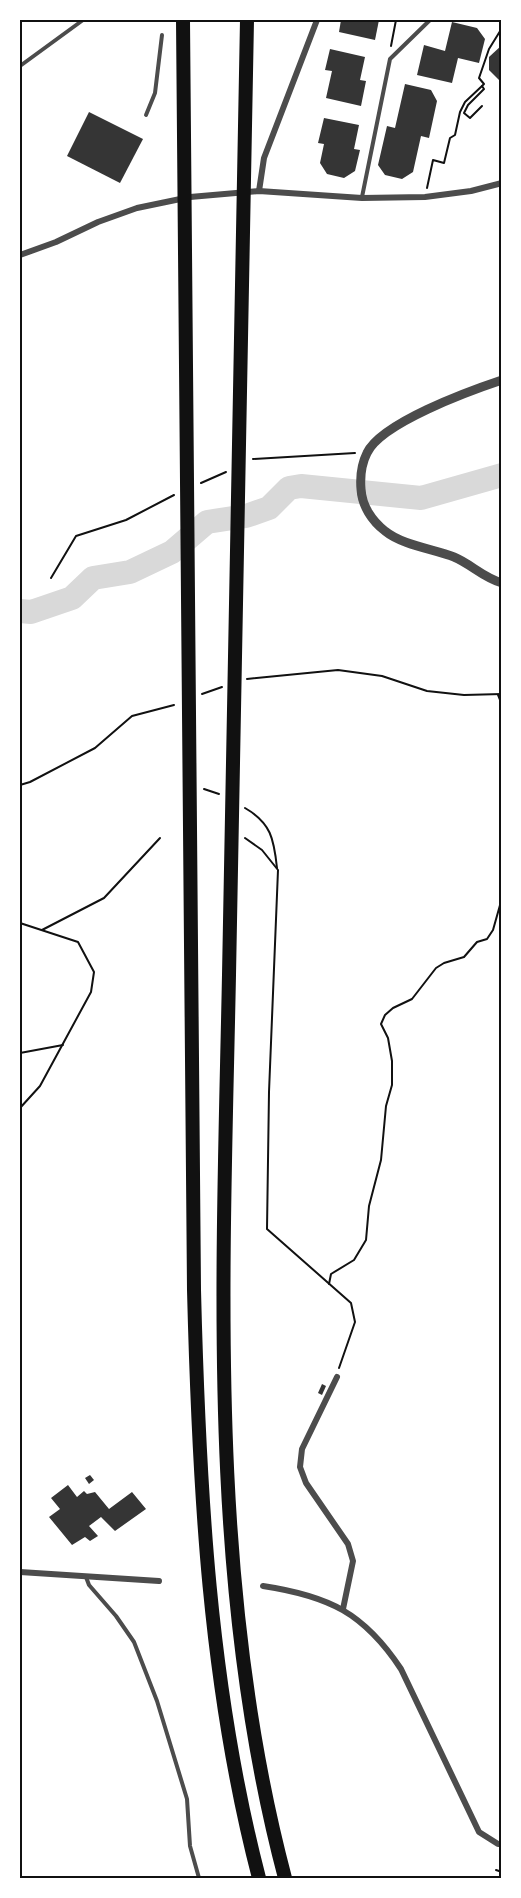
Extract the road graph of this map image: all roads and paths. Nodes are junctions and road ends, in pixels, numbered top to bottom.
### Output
1 (83, 20) edge
2 (183, 20) edge
3 (247, 20) edge
4 (317, 20) edge
5 (396, 20) edge
6 (430, 20) edge
7 (501, 28) edge
8 (162, 35) dead end
9 (390, 59) junction
10 (20, 66) edge
11 (482, 86) junction
12 (482, 106) dead end
13 (146, 115) dead end
14 (501, 183) edge
15 (426, 190) dead end
16 (259, 191) junction
17 (362, 198) junction
18 (20, 255) edge
19 (501, 380) edge
20 (501, 583) edge
21 (240, 682) dead end
22 (229, 685) dead end
23 (500, 694) edge
24 (198, 695) dead end
25 (178, 704) dead end
26 (501, 705) edge
27 (20, 785) edge
28 (241, 836) dead end
29 (160, 838) dead end
30 (501, 898) edge
31 (20, 923) edge
32 (42, 930) junction
33 (63, 1045) junction
34 (20, 1053) edge
35 (20, 1108) edge
36 (329, 1284) junction
37 (337, 1377) joint
38 (20, 1572) edge
39 (86, 1577) junction
40 (159, 1581) dead end
41 (263, 1586) dead end
42 (343, 1609) junction
43 (501, 1844) edge
44 (496, 1870) dead end
45 (501, 1872) edge
46 (199, 1878) edge
47 (259, 1878) edge
48 (285, 1878) edge

1 - 10 lane
2 - 47 highway
3 - 48 highway
4 - 16 street
5 - 9 path
6 - 9 lane
7 - 11 path
8 - 13 lane
9 - 17 lane
11 - 12 path
11 - 15 path
14 - 17 street
16 - 17 street
16 - 18 street
19 - 20 street
21 - 23 path
22 - 24 path
23 - 26 path
25 - 27 path
28 - 36 path
29 - 32 path
30 - 36 path
31 - 32 path
32 - 33 path
33 - 34 path
33 - 35 path
36 - 37 path
37 - 42 street
38 - 39 street
39 - 40 street
39 - 46 lane
41 - 42 street
42 - 43 street
44 - 45 path

